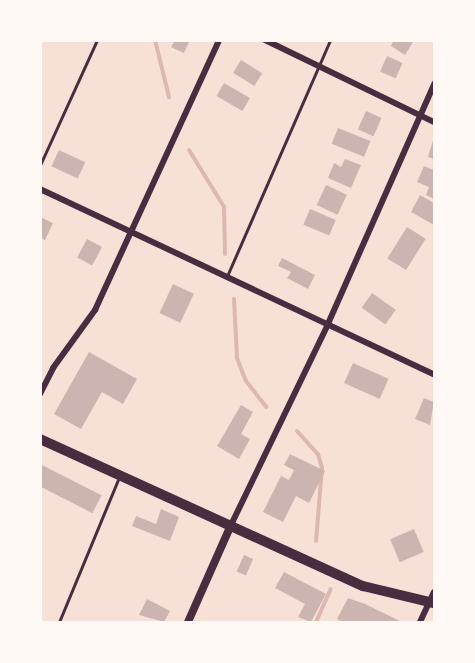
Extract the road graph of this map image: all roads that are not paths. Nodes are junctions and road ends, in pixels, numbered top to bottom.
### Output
1 (97, 40) edge
2 (219, 40) edge
3 (265, 40) edge
4 (330, 40) edge
5 (319, 66) junction
6 (435, 84) edge
7 (421, 115) junction
8 (435, 122) edge
9 (40, 165) edge
10 (40, 189) edge
11 (133, 232) junction
12 (226, 277) junction
13 (327, 326) junction
14 (435, 374) edge
15 (40, 394) edge
16 (40, 440) edge
17 (120, 475) junction
18 (231, 525) junction
19 (435, 592) edge
20 (432, 603) edge
21 (59, 622) edge
22 (188, 622) edge
23 (420, 622) edge

1 - 9 lane
2 - 11 street
3 - 5 street
4 - 5 lane
5 - 7 street
5 - 12 lane
6 - 7 street
7 - 8 street
7 - 13 street
10 - 11 street
11 - 12 street
11 - 15 street
12 - 13 street
13 - 14 street
13 - 18 street
16 - 17 main road
17 - 18 main road
17 - 21 lane
18 - 20 main road
18 - 22 street
19 - 20 street
20 - 23 street

